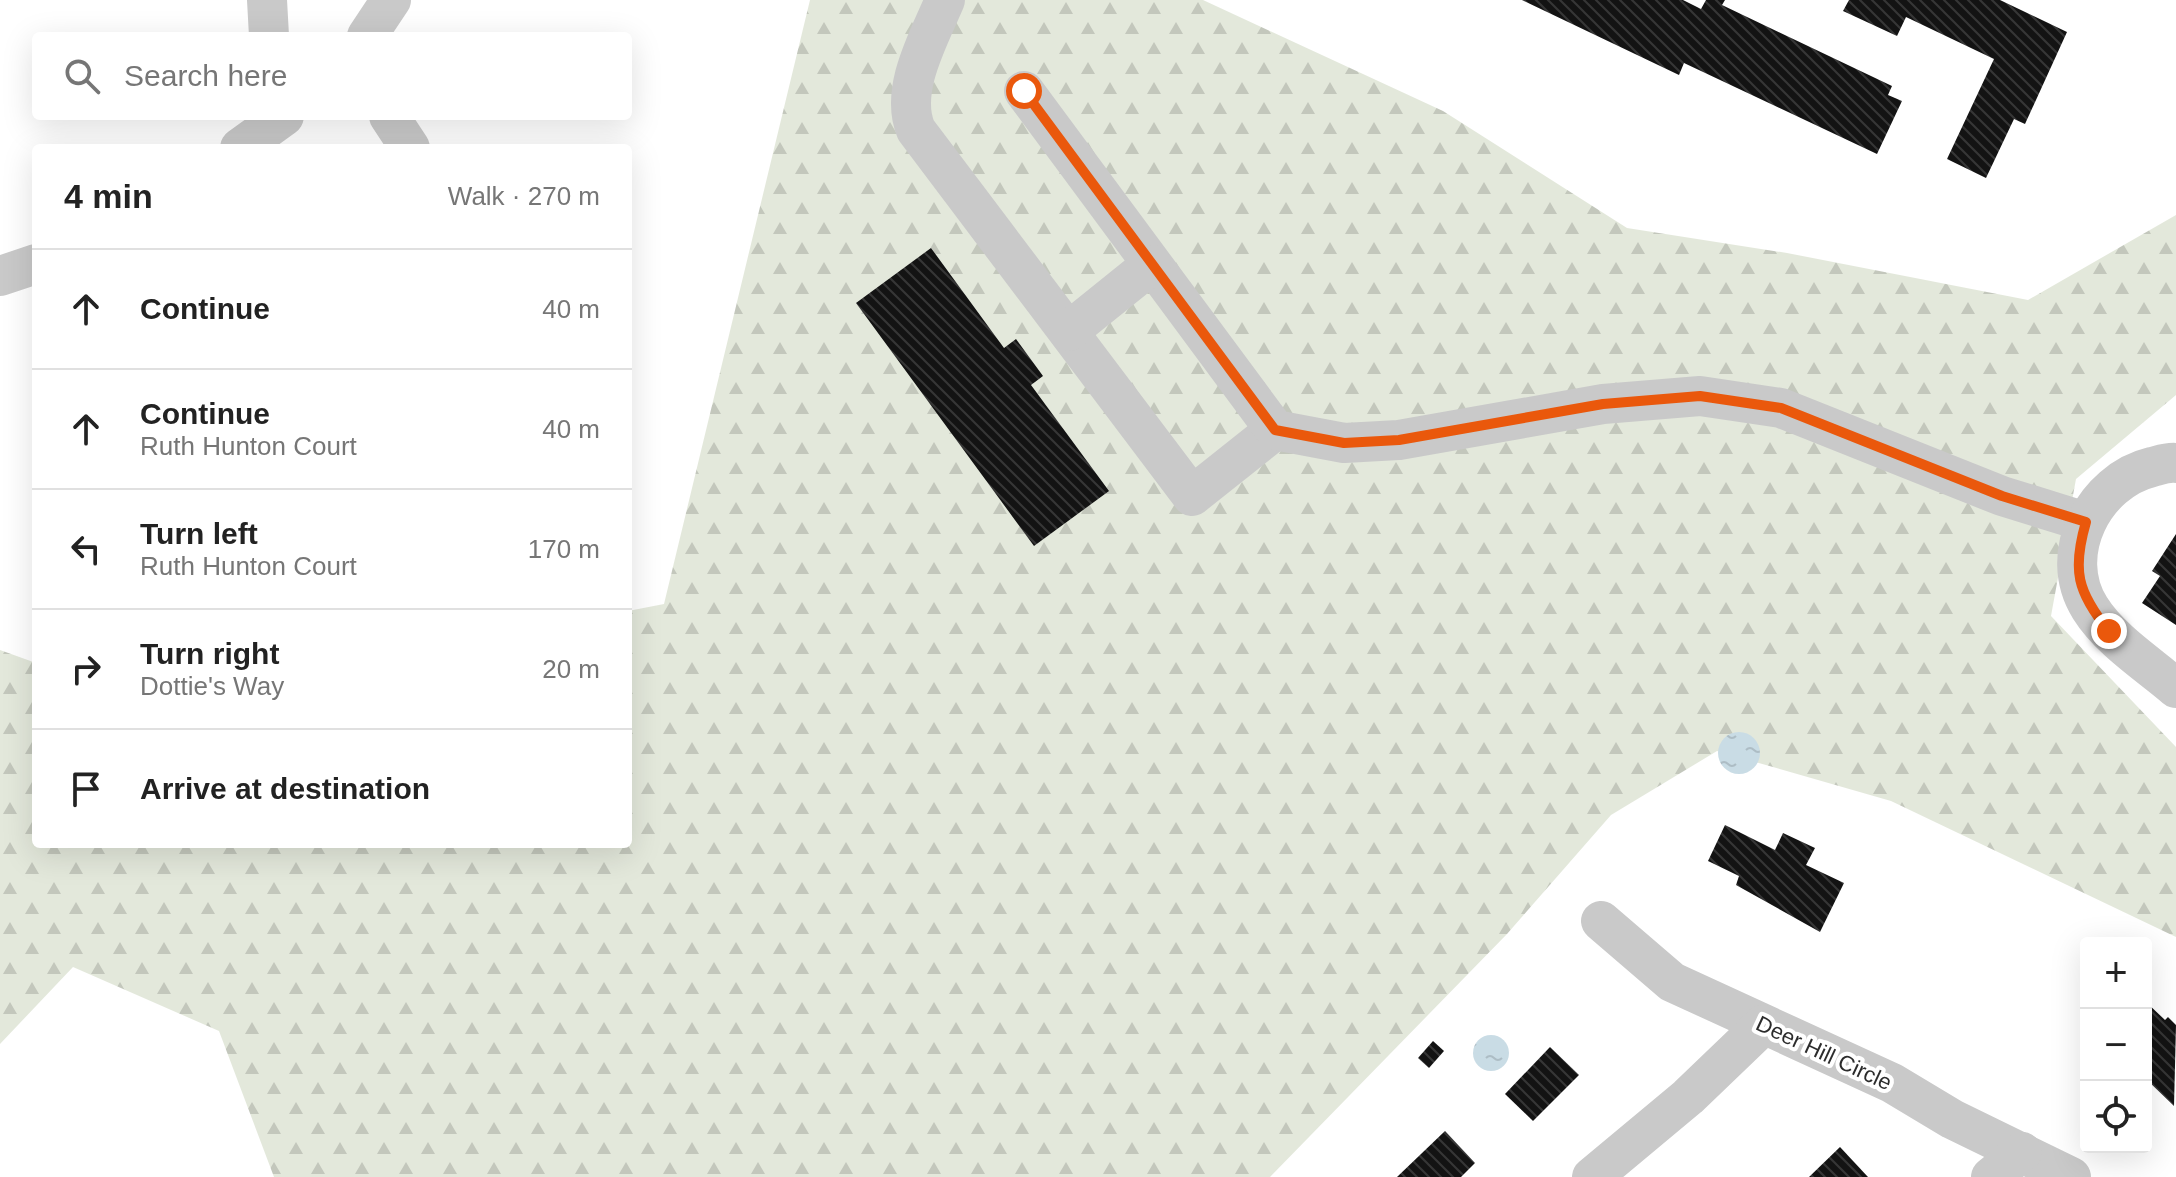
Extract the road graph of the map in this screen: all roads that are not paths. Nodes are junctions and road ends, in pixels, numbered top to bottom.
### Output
1 (267, 0) edge
2 (391, 0) edge
3 (945, 0) edge
4 (269, 32) edge
5 (370, 32) edge
6 (1024, 91) dead end
7 (392, 120) edge
8 (407, 144) edge
9 (32, 265) edge
10 (1151, 265) junction
11 (0, 276) edge
12 (1069, 331) junction
13 (1275, 430) junction
14 (2176, 463) edge
15 (2086, 522) junction
16 (2176, 688) edge
17 (1601, 921) dead end
18 (1763, 1025) junction
19 (2022, 1152) junction
20 (1592, 1177) edge
21 (1991, 1177) edge
22 (2071, 1177) edge

1 - 4 street
2 - 5 street
3 - 12 street
6 - 10 street
7 - 8 street
9 - 11 street
10 - 12 street
10 - 13 street
12 - 13 street
13 - 15 street
14 - 15 street
15 - 16 street
17 - 18 street, Deer Hill Circle
18 - 19 street, Deer Hill Circle
18 - 20 street
19 - 21 street
19 - 22 street, Deer Hill Circle

